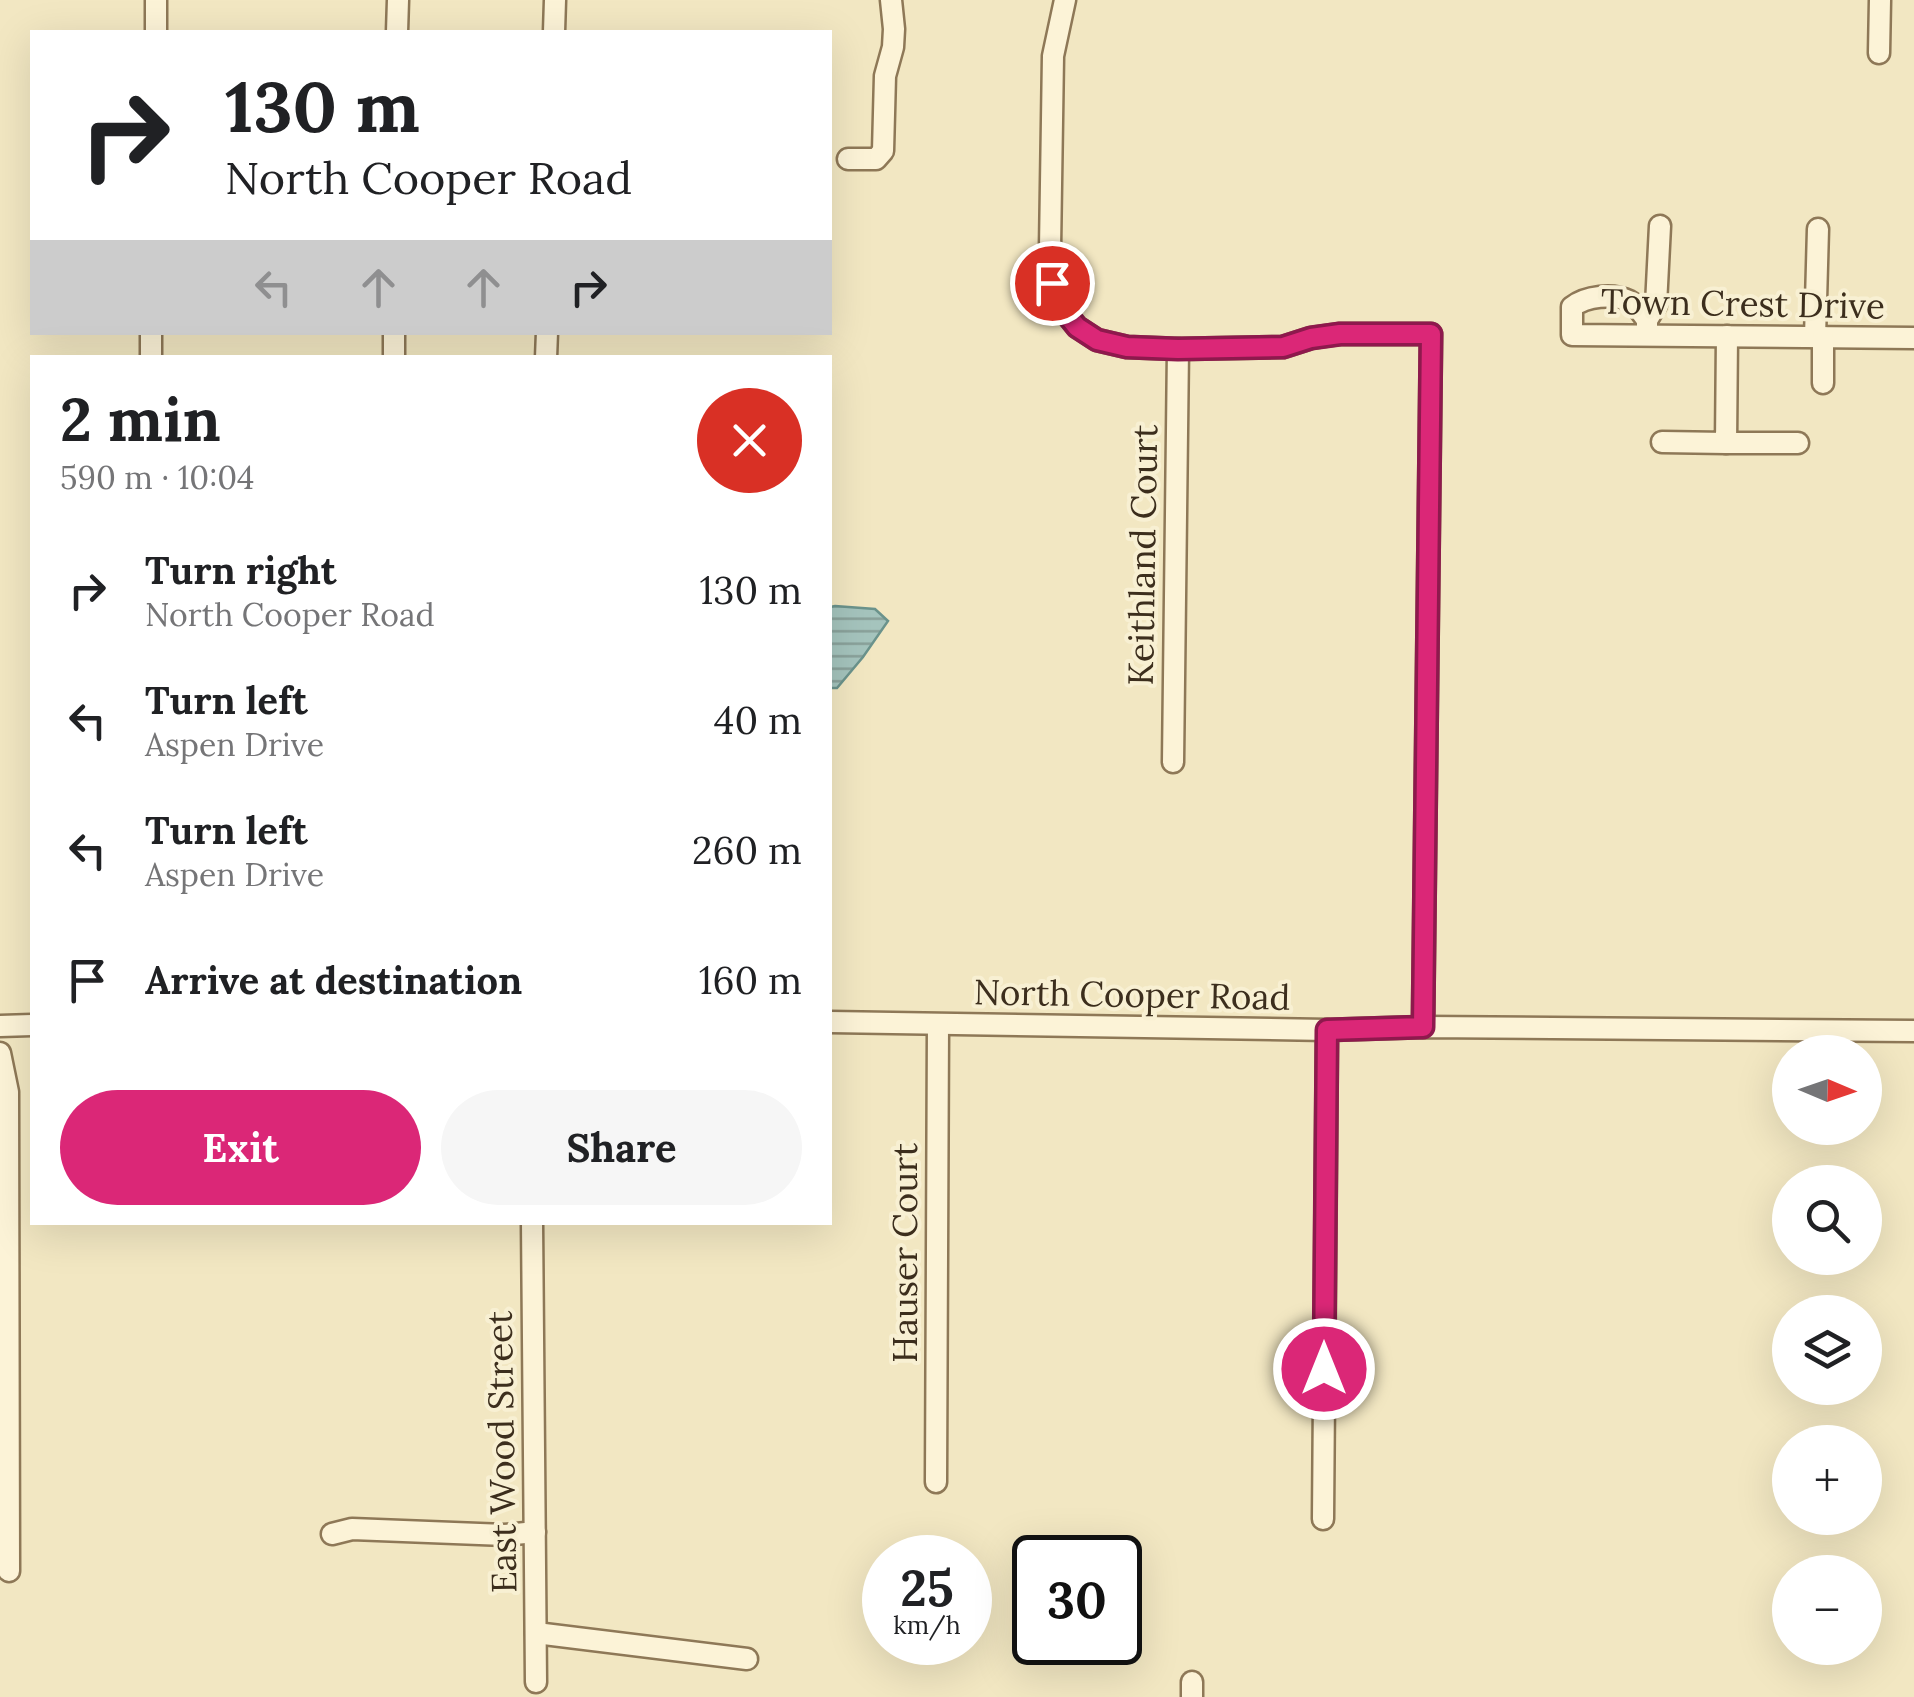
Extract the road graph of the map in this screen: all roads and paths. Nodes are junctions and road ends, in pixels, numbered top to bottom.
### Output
1 (156, 0) edge
2 (398, 0) edge
3 (555, 0) edge
4 (891, 0) edge
5 (1065, 0) edge
6 (1880, 0) edge
7 (156, 30) edge
8 (397, 30) edge
9 (554, 30) edge
10 (1879, 53) dead end
11 (848, 159) dead end
12 (1660, 226) dead end
13 (1818, 229) dead end
14 (1647, 328) junction
15 (1727, 336) junction
16 (1819, 337) junction
17 (1914, 338) edge
18 (1178, 349) junction
19 (1823, 382) dead end
20 (1662, 442) dead end
21 (1726, 443) junction
22 (1798, 443) dead end
23 (1173, 762) dead end
24 (832, 1022) edge
25 (938, 1024) junction
26 (30, 1025) edge
27 (0, 1026) edge
28 (1423, 1027) junction
29 (1327, 1030) junction
30 (1914, 1031) edge
31 (0, 1053) edge
32 (532, 1225) edge
33 (936, 1482) dead end
34 (1323, 1520) dead end
35 (535, 1532) junction
36 (332, 1534) dead end
37 (9, 1571) dead end
38 (536, 1633) junction
39 (748, 1659) dead end
40 (536, 1682) dead end

1 - 7 street
2 - 8 street
3 - 9 street
4 - 11 street
5 - 18 street
6 - 10 street
12 - 14 street
13 - 16 street
14 - 14 street, Town Crest Drive
14 - 15 street, Town Crest Drive
15 - 16 street, Town Crest Drive
15 - 21 street
16 - 17 street, Town Crest Drive
16 - 19 street
18 - 23 street, Keithland Court
18 - 28 street
20 - 21 street
21 - 22 street
24 - 25 street, North Cooper Road
25 - 29 street, North Cooper Road
25 - 33 street, Hauser Court
26 - 27 street
28 - 29 street, North Cooper Road
28 - 30 street, North Cooper Road
29 - 34 street
31 - 37 street
32 - 35 street, East Wood Street
35 - 36 street
35 - 38 street, East Wood Street
38 - 39 street
38 - 40 street, East Wood Street

